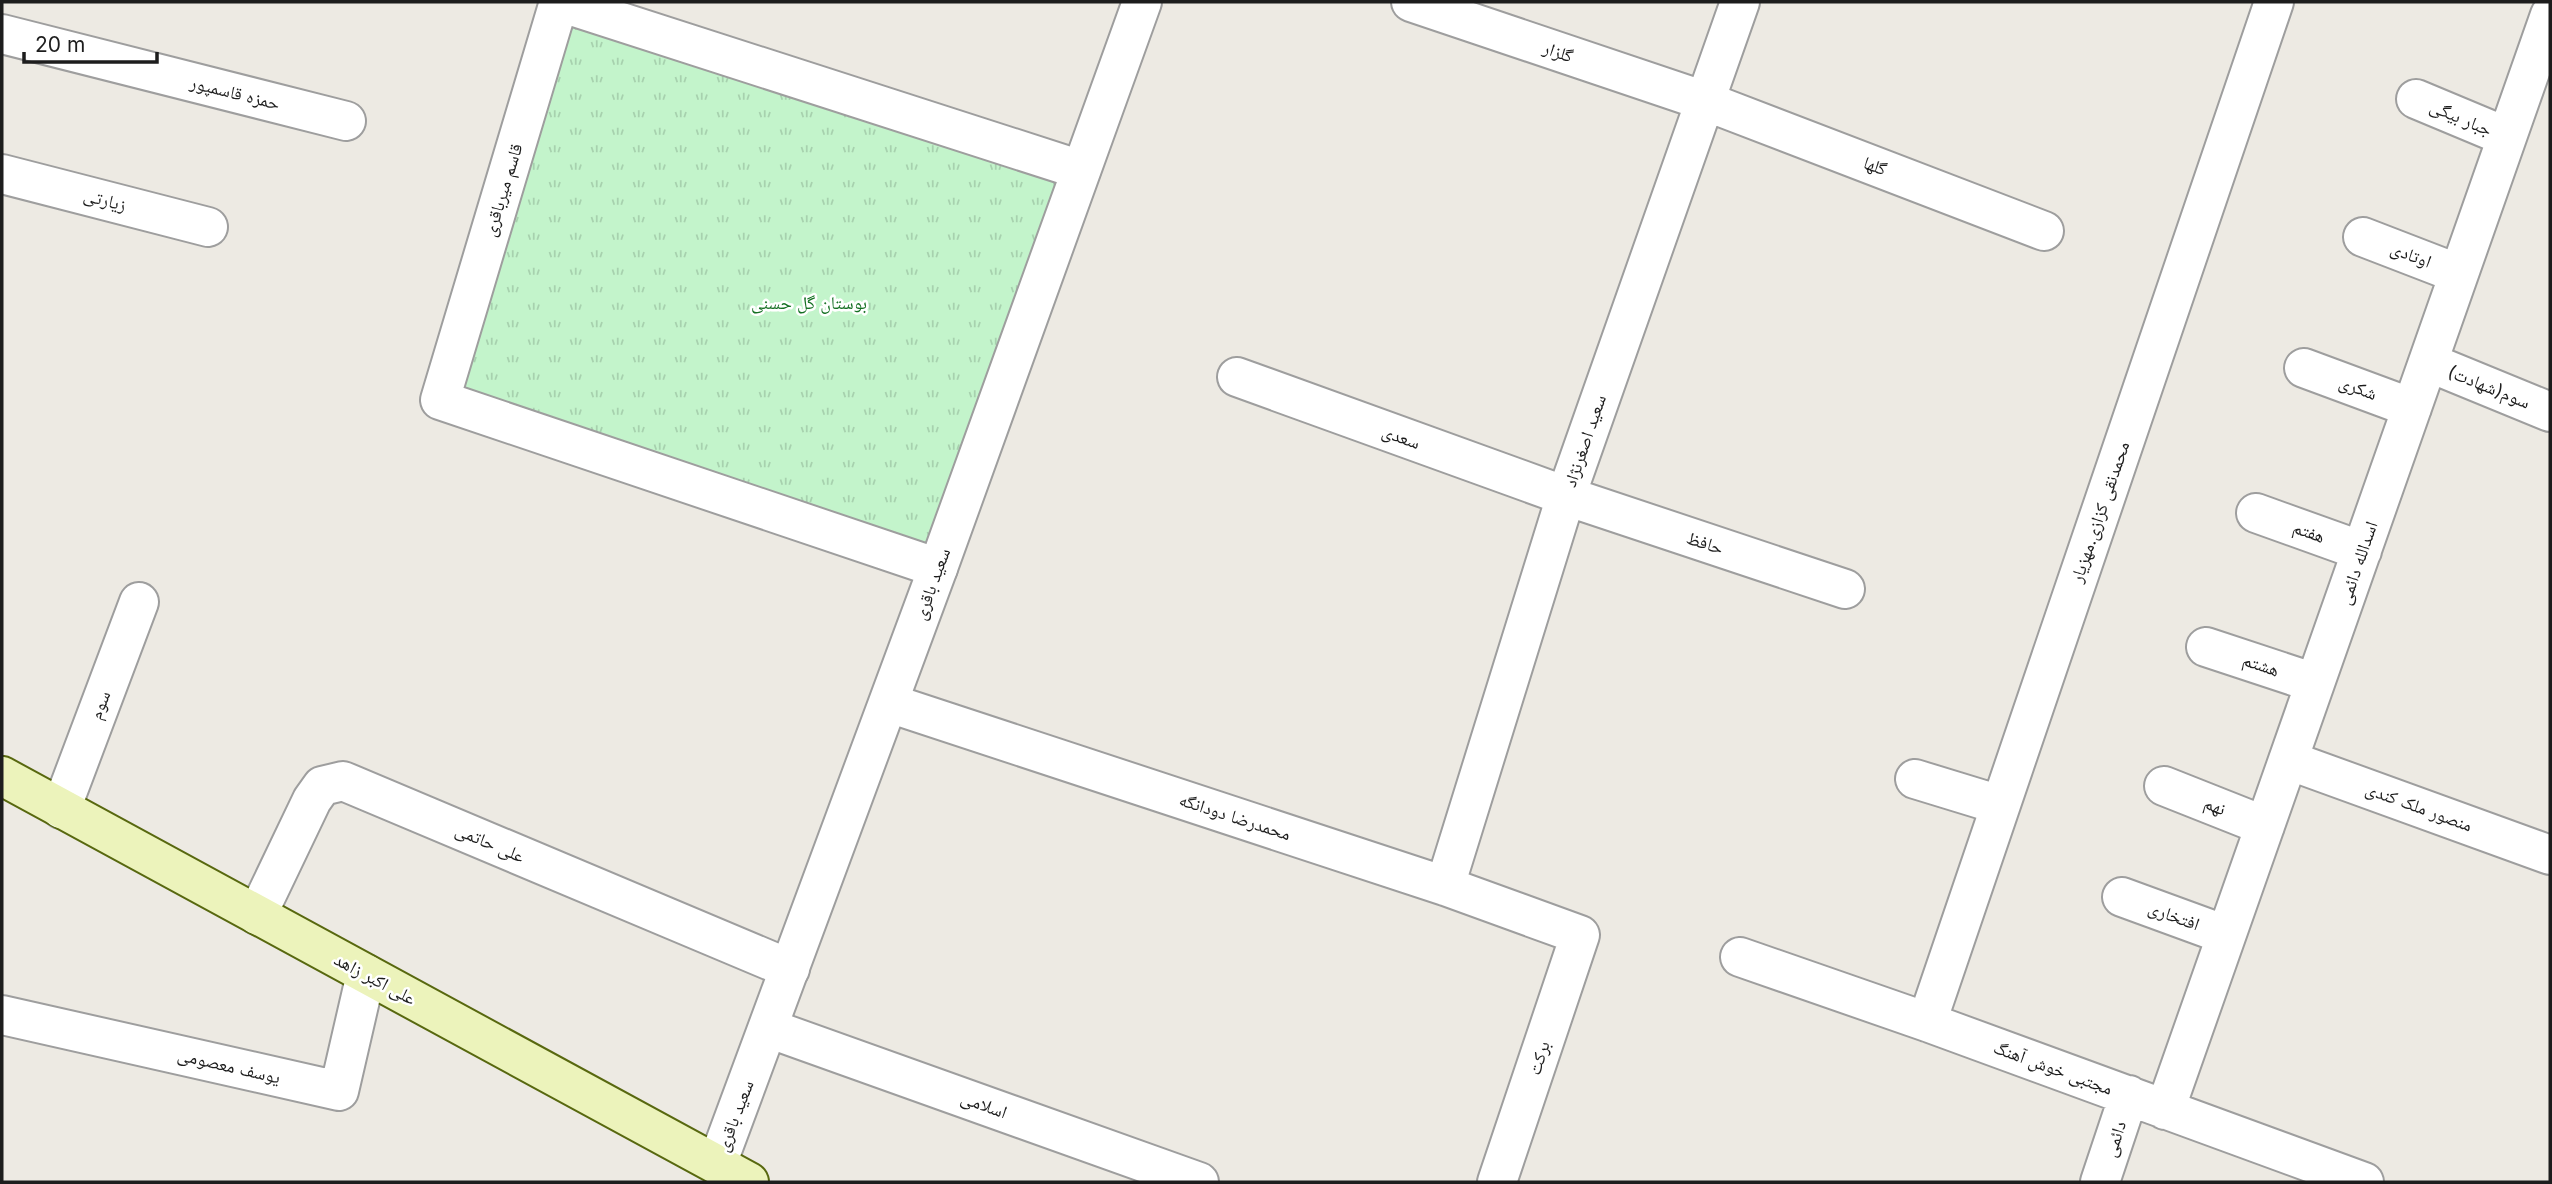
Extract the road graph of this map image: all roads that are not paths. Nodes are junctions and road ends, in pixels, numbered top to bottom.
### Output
1 (1142, 2) edge
2 (1411, 2) edge
3 (1740, 2) edge
4 (2274, 2) edge
5 (2550, 15) edge
6 (2, 34) edge
7 (2416, 99) dead end
8 (1705, 101) junction
9 (346, 121) dead end
10 (2507, 137) junction
11 (1082, 170) junction
12 (2, 174) edge
13 (208, 227) dead end
14 (2044, 231) dead end
15 (2363, 237) dead end
16 (2459, 274) junction
17 (2428, 362) junction
18 (2304, 368) dead end
19 (1237, 377) dead end
20 (2412, 408) junction
21 (2550, 412) edge
22 (1566, 496) junction
23 (2256, 513) dead end
24 (2362, 551) junction
25 (938, 568) junction
26 (1844, 589) dead end
27 (139, 602) dead end
28 (2206, 647) dead end
29 (2315, 683) junction
30 (889, 703) junction
31 (2288, 760) junction
32 (2, 776) edge
33 (1915, 779) dead end
34 (2164, 786) dead end
35 (2000, 805) junction
36 (61, 809) junction
37 (2265, 825) junction
38 (2550, 855) edge
39 (1445, 886) junction
40 (2122, 897) dead end
41 (257, 915) junction
42 (1580, 934) joint
43 (2226, 935) junction
44 (1740, 957) dead end
45 (790, 969) junction
46 (366, 975) junction
47 (2, 1016) edge
48 (1927, 1022) junction
49 (768, 1028) junction
50 (2129, 1095) junction
51 (2165, 1110) junction
52 (717, 1164) junction
53 (749, 1182) edge
54 (1199, 1182) edge
55 (1497, 1182) edge
56 (2101, 1182) edge
57 (2364, 1182) edge

1 - 11 street, سعید باقری
2 - 8 street, گلزار
3 - 8 street, سعید اصغرنژاد
4 - 35 street, محمدنقی کزازی.مهزیار
5 - 10 street, اسدالله دائمی
6 - 9 street, حمزه قاسمپور
7 - 10 street, جبار بیگی
8 - 14 street, گلها
8 - 22 street, سعید اصغرنژاد
10 - 16 street, اسدالله دائمی
11 - 25 street, سعید باقری
11 - 25 street, قاسم میرباقری
12 - 13 street, زیارتی
15 - 16 street, اوتادی
16 - 17 street, اسدالله دائمی
17 - 20 street, اسدالله دائمی
17 - 21 street, سوم(شهادت)
18 - 20 street, شکری
19 - 22 street, سعدی
20 - 24 street, اسدالله دائمی
22 - 26 street, حافظ
22 - 39 street, سعید اصغرنژاد
23 - 24 street, هفتم
24 - 29 street, اسدالله دائمی
25 - 30 street, سعید باقری
27 - 36 street, سوم
28 - 29 street, هشتم
29 - 31 street, اسدالله دائمی
30 - 39 street, محمدرضا دودانگه
30 - 45 street, سعید باقری
31 - 37 street, اسدالله دائمی
31 - 38 street, منصور ملک کندی
32 - 36 main road, علی اکبر زاهد
33 - 35 street
34 - 37 street, نهم
35 - 48 street, محمدنقی کزازی.مهزیار
36 - 41 main road, علی اکبر زاهد
37 - 43 street, اسدالله دائمی
39 - 42 street, محمدرضا دودانگه
40 - 43 street, افتخاری
41 - 45 street, علی حاتمی
41 - 46 main road, علی اکبر زاهد
42 - 55 street, برکت
43 - 51 street, اسدالله دائمی
44 - 48 street, مجتبی خوش آهنگ
45 - 49 street, سعید باقری
46 - 47 street, یوسف معصومی
46 - 52 main road, علی اکبر زاهد
48 - 50 street, مجتبی خوش آهنگ
49 - 52 street, سعید باقری
49 - 54 street, اسلامی
50 - 51 street, مجتبی خوش آهنگ
50 - 56 street, دائمی
51 - 57 street, مجتبی خوش آهنگ
52 - 53 main road, علی اکبر زاهد

